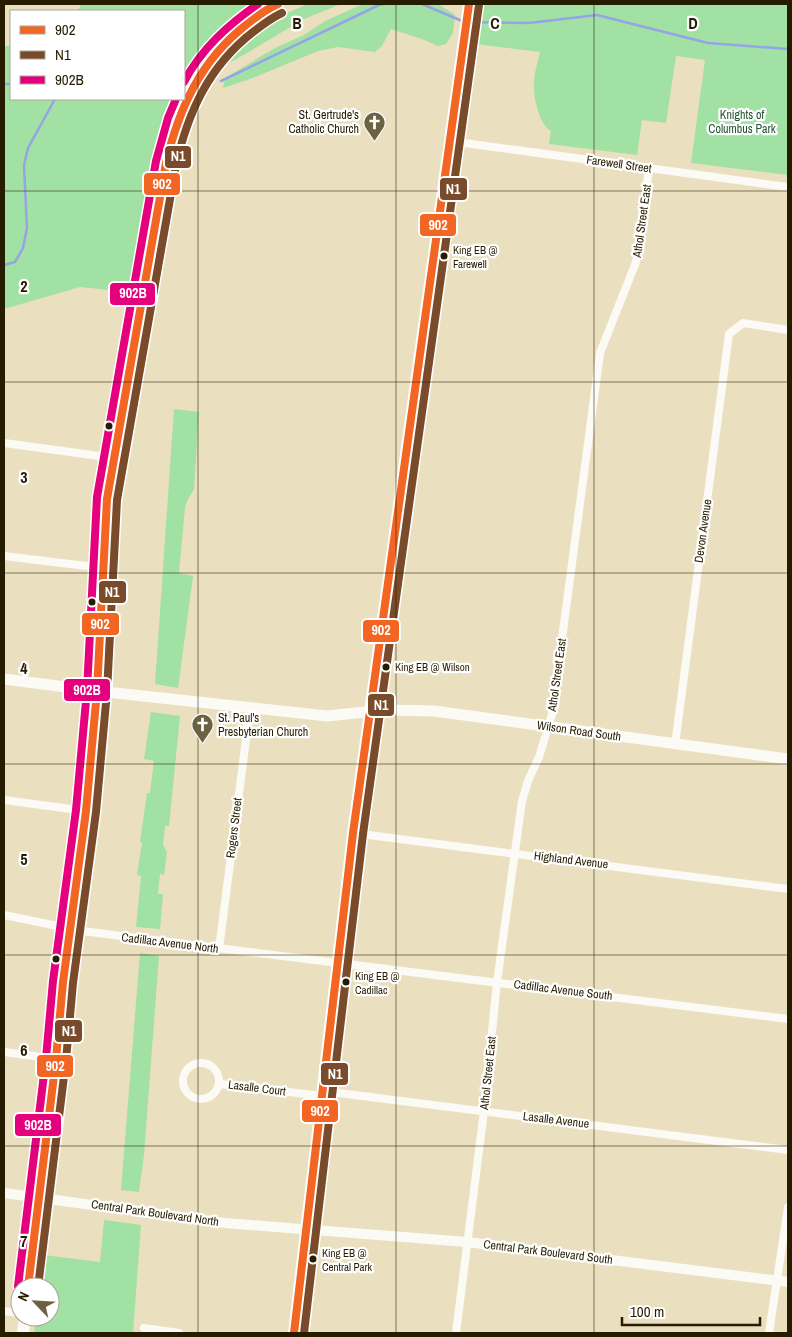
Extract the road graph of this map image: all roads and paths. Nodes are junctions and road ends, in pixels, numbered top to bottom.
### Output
1 (278, 4) edge
2 (469, 6) edge
3 (450, 140) junction
4 (649, 168) junction
5 (788, 187) edge
6 (788, 330) edge
7 (4, 444) edge
8 (114, 458) junction
9 (4, 556) edge
10 (102, 568) junction
11 (4, 679) edge
12 (97, 691) junction
13 (250, 708) junction
14 (370, 711) junction
15 (548, 727) junction
16 (675, 745) junction
17 (788, 760) edge
18 (4, 800) edge
19 (86, 811) junction
20 (353, 833) junction
21 (515, 853) junction
22 (788, 889) edge
23 (4, 915) edge
24 (70, 928) junction
25 (219, 949) junction
26 (338, 964) junction
27 (497, 982) junction
28 (788, 1019) edge
29 (4, 1052) edge
30 (56, 1058) junction
31 (220, 1084) junction
32 (323, 1093) junction
33 (484, 1111) junction
34 (788, 1150) edge
35 (4, 1193) edge
36 (39, 1197) junction
37 (788, 1207) edge
38 (307, 1229) junction
39 (467, 1242) junction
40 (29, 1277) edge
41 (783, 1281) edge
42 (144, 1328) dead end
43 (179, 1333) edge
44 (294, 1333) edge
45 (456, 1333) edge
46 (768, 1333) edge

1 - 8 main road
2 - 3 main road
3 - 4 street, Farewell Street
3 - 14 main road
4 - 5 street, Farewell Street
4 - 15 street, Athol Street East
6 - 16 street, Devon Avenue
7 - 8 street
8 - 10 main road
9 - 10 street
10 - 12 main road
11 - 12 main road, Wilson Road South
12 - 13 main road, Wilson Road South
12 - 19 main road
13 - 14 main road, Wilson Road South
13 - 25 street, Rogers Street
14 - 15 main road, Wilson Road South
14 - 20 main road
15 - 16 main road, Wilson Road South
15 - 21 street, Athol Street East
16 - 17 main road, Wilson Road South
18 - 19 street
19 - 24 main road
20 - 21 street, Highland Avenue
20 - 26 main road
21 - 22 street, Highland Avenue
21 - 27 street, Athol Street East
23 - 24 street, Cadillac Avenue North
24 - 25 street, Cadillac Avenue North
24 - 30 main road
25 - 26 street, Cadillac Avenue North
26 - 27 street, Cadillac Avenue South
26 - 32 main road
27 - 28 street, Cadillac Avenue South
27 - 33 street, Athol Street East
29 - 30 street
30 - 36 main road
31 - 31 street, Lasalle Court
31 - 32 street, Lasalle Court
32 - 33 street, Lasalle Avenue
32 - 38 main road
33 - 34 street, Lasalle Avenue
33 - 39 street, Athol Street East
35 - 36 street, Central Park Boulevard North
36 - 38 street, Central Park Boulevard North
36 - 40 main road
37 - 41 street
38 - 39 street, Central Park Boulevard South
38 - 44 main road
39 - 41 street, Central Park Boulevard South
39 - 45 street, Athol Street East
41 - 46 street
42 - 43 street

